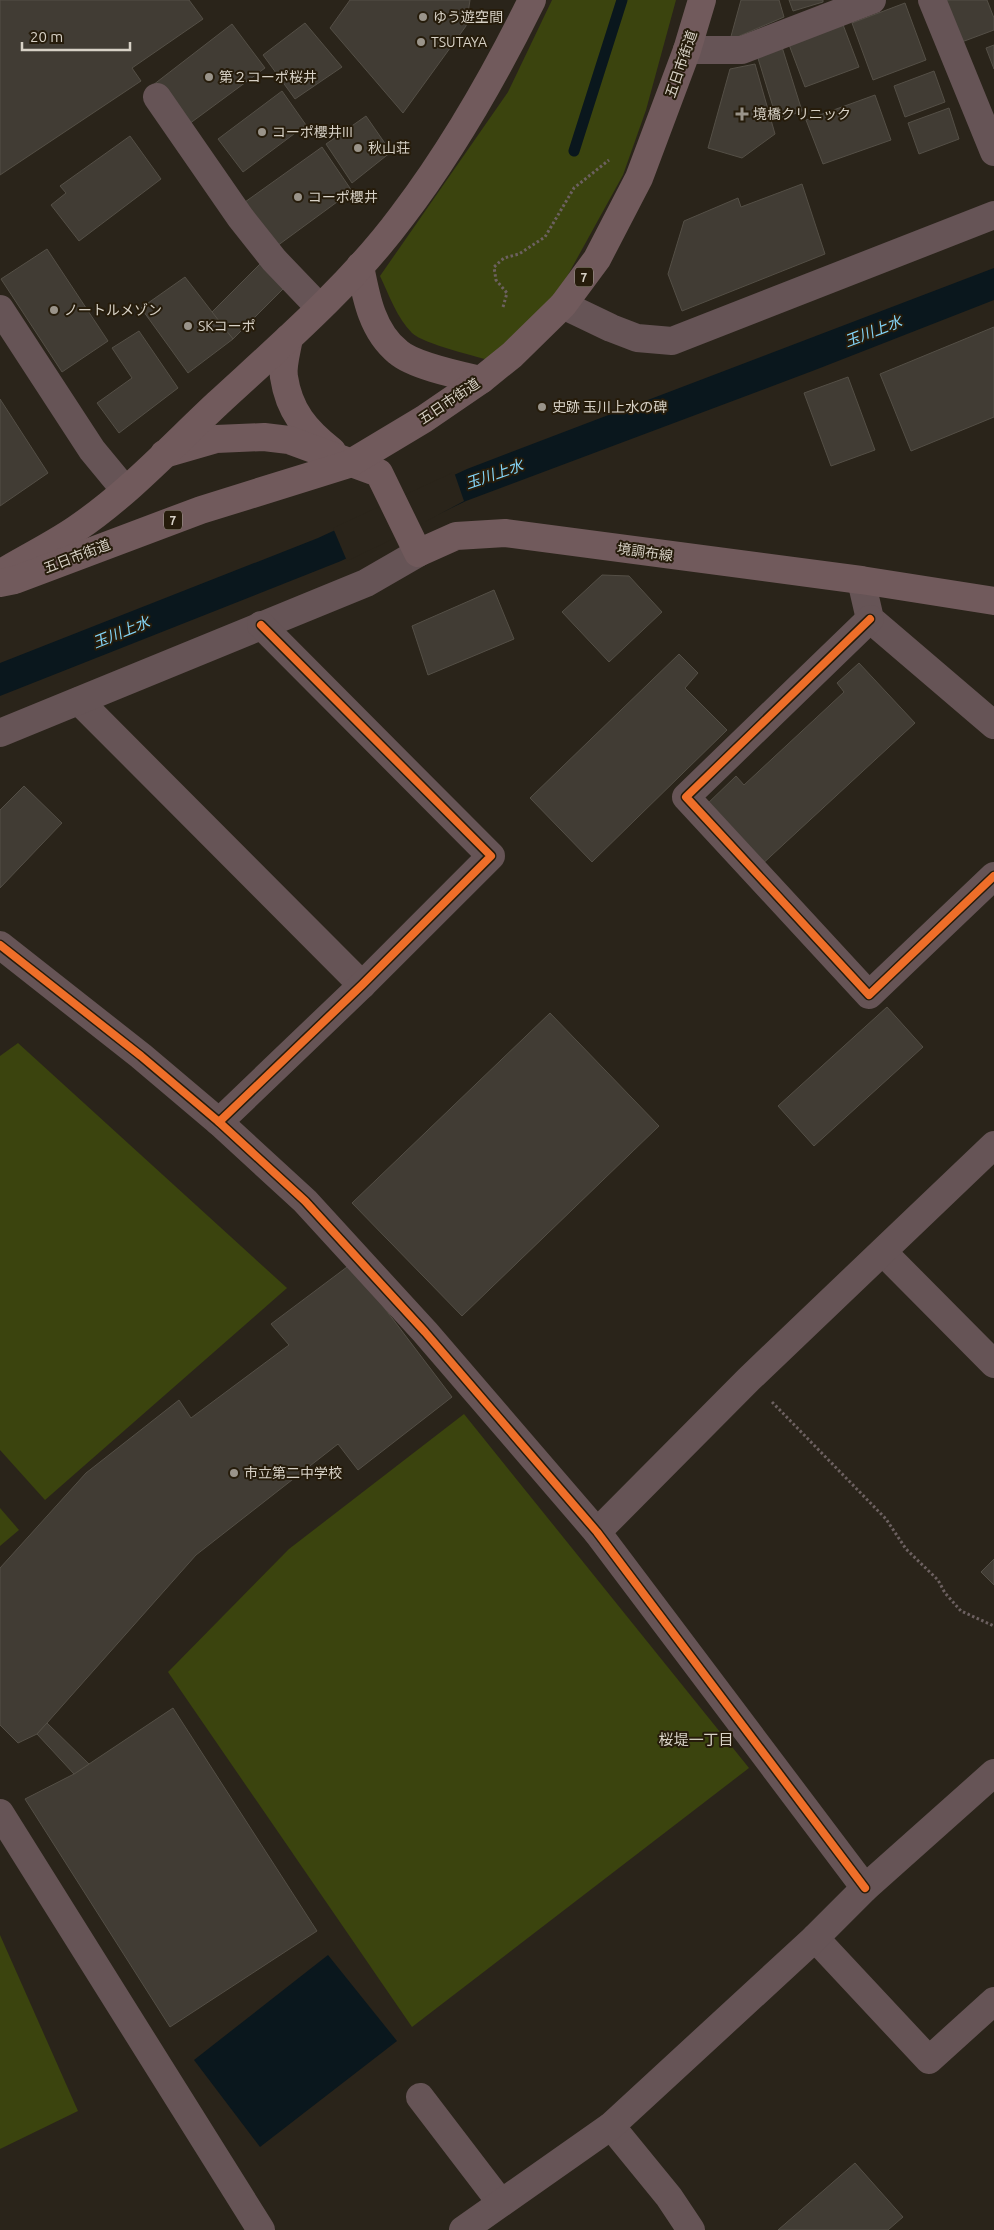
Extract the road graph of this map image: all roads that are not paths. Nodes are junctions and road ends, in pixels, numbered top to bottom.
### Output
1 (532, 0) edge
2 (702, 0) edge
3 (872, 0) edge
4 (932, 0) edge
5 (688, 50) junction
6 (157, 97) dead end
7 (994, 152) edge
8 (994, 215) edge
9 (360, 266) junction
10 (562, 305) junction
11 (319, 308) junction
12 (0, 309) edge
13 (288, 338) junction
14 (481, 380) junction
15 (164, 454) junction
16 (349, 464) junction
17 (125, 490) junction
18 (414, 545) junction
19 (0, 573) edge
20 (861, 580) junction
21 (0, 583) edge
22 (994, 601) edge
23 (870, 619) junction
24 (261, 625) junction
25 (80, 701) junction
26 (994, 725) edge
27 (0, 733) edge
28 (994, 876) edge
29 (0, 945) edge
30 (362, 985) junction
31 (219, 1122) junction
32 (994, 1145) edge
33 (883, 1252) junction
34 (994, 1364) edge
35 (596, 1532) junction
36 (994, 1773) edge
37 (0, 1813) edge
38 (865, 1888) junction
39 (815, 1938) junction
40 (994, 2002) edge
41 (420, 2097) dead end
42 (611, 2126) junction
43 (501, 2203) junction
44 (261, 2230) edge
45 (463, 2230) edge
46 (691, 2230) edge

1 - 9 main road, 五日市街道
2 - 5 main road, 五日市街道 / 7
3 - 5 street
4 - 7 street
5 - 10 main road, 五日市街道 / 7
6 - 11 street
8 - 10 street
9 - 11 main road, 五日市街道
9 - 14 main road
10 - 14 main road, 五日市街道 / 7
11 - 13 main road, 五日市街道
12 - 17 street
13 - 15 main road, 五日市街道
13 - 16 main road
14 - 16 main road, 五日市街道 / 7
15 - 16 main road
15 - 17 main road, 五日市街道
16 - 18 main road
16 - 21 main road, 五日市街道 / 7
17 - 19 main road, 五日市街道
18 - 20 main road, 境調布線
18 - 24 street
20 - 22 main road, 境調布線
20 - 23 street
23 - 26 street
23 - 28 street
24 - 25 street
24 - 30 street
25 - 27 street
25 - 30 street
29 - 31 street
30 - 31 street
31 - 35 street
32 - 33 street
33 - 34 street
33 - 35 street
35 - 38 street
36 - 38 street
37 - 44 street
38 - 39 street
39 - 40 street
39 - 42 street
41 - 43 street
42 - 43 street
42 - 46 street
43 - 45 street

